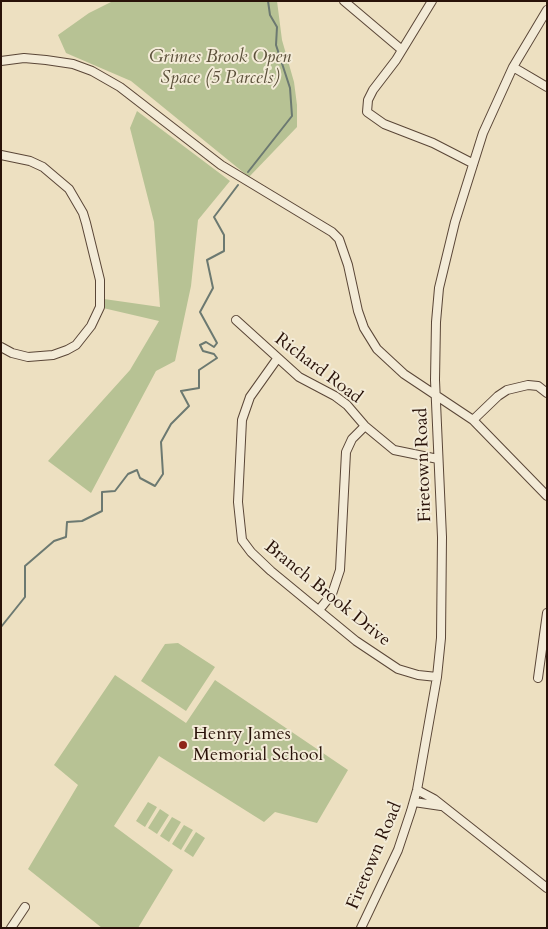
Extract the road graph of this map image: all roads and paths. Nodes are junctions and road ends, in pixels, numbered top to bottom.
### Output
1 (344, 1) edge
2 (432, 1) edge
3 (547, 10) edge
4 (402, 50) junction
5 (1, 61) edge
6 (513, 67) junction
7 (547, 87) edge
8 (1, 155) edge
9 (472, 164) junction
10 (236, 320) dead end
11 (1, 347) edge
12 (277, 359) junction
13 (547, 393) edge
14 (436, 397) junction
15 (473, 420) junction
16 (365, 426) junction
17 (438, 459) junction
18 (547, 496) edge
19 (319, 610) junction
20 (547, 613) edge
21 (436, 677) junction
22 (538, 678) dead end
23 (417, 790) junction
24 (414, 802) junction
25 (441, 806) junction
26 (547, 888) edge
27 (25, 907) dead end
28 (363, 927) edge
29 (11, 928) edge

1 - 4 street
2 - 4 street
3 - 6 street, Firetown Road
4 - 9 street
5 - 14 street
6 - 7 street
6 - 9 street, Firetown Road
8 - 11 street
9 - 14 street, Firetown Road
10 - 12 street, Richard Road
12 - 16 street, Richard Road
12 - 19 street, Branch Brook Drive
13 - 15 street
14 - 15 street
14 - 17 street, Firetown Road
15 - 18 street
16 - 17 street, Richard Road
16 - 19 street
17 - 21 street, Firetown Road
19 - 21 street, Branch Brook Drive
20 - 22 street
21 - 23 street, Firetown Road
23 - 24 street, Firetown Road
23 - 25 street
24 - 25 street
24 - 28 street, Firetown Road
25 - 26 street
27 - 29 street

